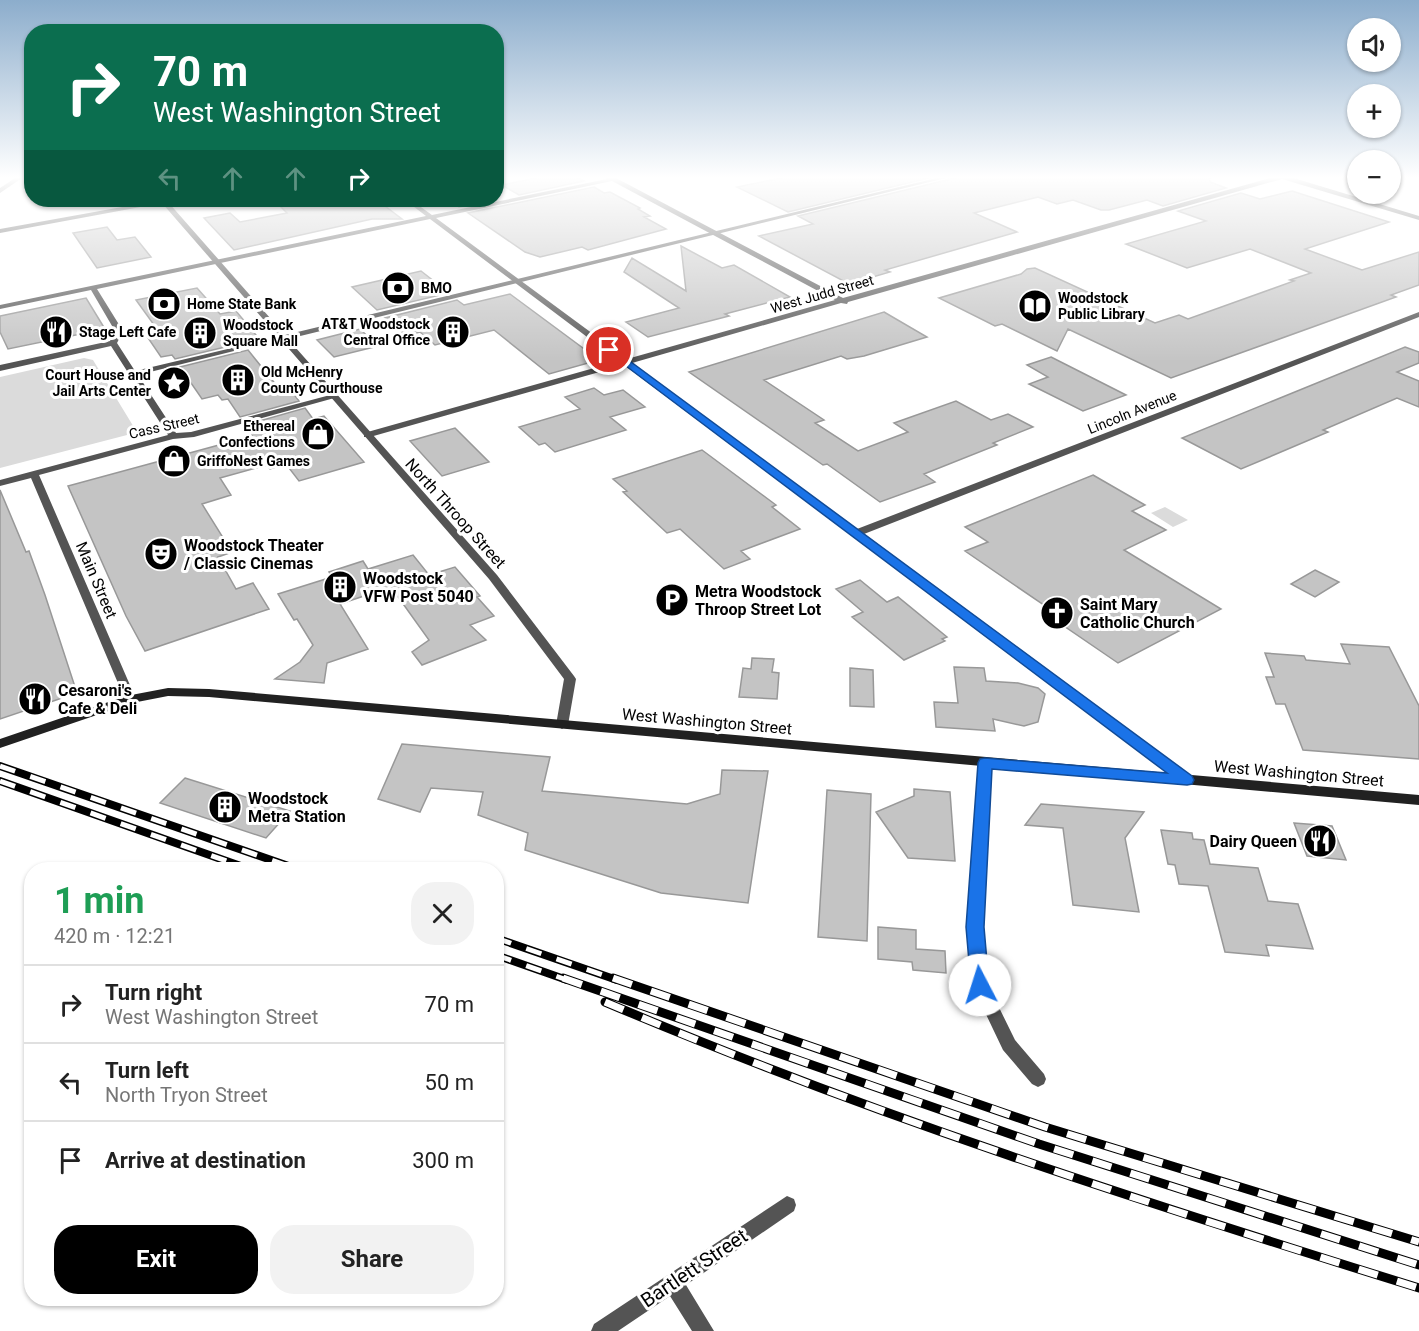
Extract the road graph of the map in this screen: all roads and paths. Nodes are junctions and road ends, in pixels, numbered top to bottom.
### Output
1 (197, 238) edge
2 (328, 238) edge
3 (460, 238) edge
4 (696, 238) edge
5 (726, 238) edge
6 (1066, 238) edge
7 (215, 261) junction
8 (516, 281) junction
9 (93, 288) junction
10 (844, 302) junction
11 (0, 308) edge
12 (1419, 314) edge
13 (282, 338) junction
14 (113, 342) junction
15 (626, 362) junction
16 (0, 366) edge
17 (133, 374) junction
18 (334, 397) junction
19 (367, 435) junction
20 (172, 436) junction
21 (34, 474) junction
22 (0, 483) edge
23 (855, 534) junction
24 (130, 699) junction
25 (562, 725) junction
26 (0, 744) edge
27 (985, 763) junction
28 (1187, 780) junction
29 (1419, 800) edge
30 (1038, 1079) dead end
31 (787, 1205) dead end
32 (674, 1283) junction
33 (601, 1331) edge
34 (704, 1331) edge

1 - 7 street, North Throop Street
2 - 7 street
3 - 8 street
4 - 8 street
5 - 10 street
6 - 10 street, West Judd Street
7 - 9 street
7 - 13 street, North Throop Street
8 - 13 street
8 - 15 street
9 - 11 street
9 - 14 street
10 - 15 street, West Judd Street
12 - 23 street, Lincoln Avenue
13 - 17 street
13 - 18 street, North Throop Street
14 - 16 street
14 - 17 street
15 - 19 street, West Judd Street
15 - 23 street
17 - 20 street
18 - 19 street, North Throop Street
18 - 20 street, Cass Street
19 - 25 street, North Throop Street
20 - 21 street, Cass Street
21 - 22 street, Cass Street
21 - 24 street, Main Street
23 - 28 street
24 - 25 main road, West Washington Street
24 - 26 main road, West Washington Street
25 - 27 main road, West Washington Street
27 - 28 main road, West Washington Street
27 - 30 street
28 - 29 main road, West Washington Street
31 - 32 street, Bartlett Street
32 - 33 street, Bartlett Street
32 - 34 street

